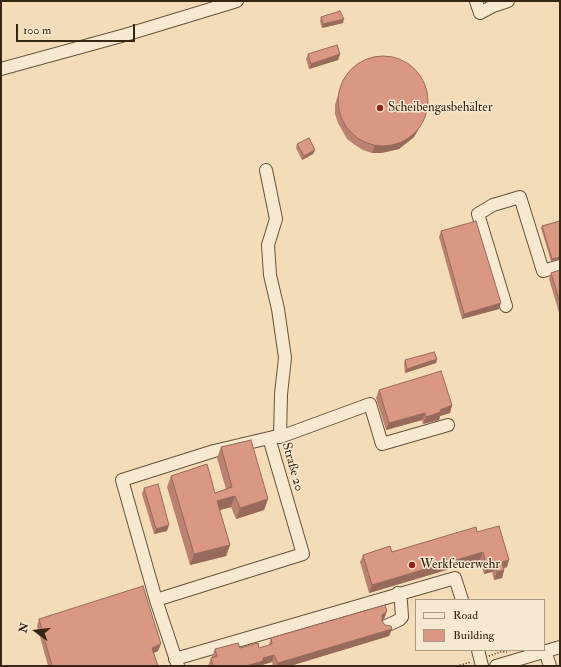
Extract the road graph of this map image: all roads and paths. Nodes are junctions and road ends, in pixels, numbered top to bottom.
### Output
1 (237, 1) edge
2 (476, 1) edge
3 (508, 1) edge
4 (1, 69) edge
5 (266, 170) dead end
6 (560, 266) edge
7 (506, 306) dead end
8 (448, 425) dead end
9 (274, 437) junction
10 (398, 593) junction
11 (462, 599) edge
12 (156, 600) junction
13 (386, 626) edge
14 (560, 647) edge
15 (478, 651) edge
16 (545, 651) junction
17 (176, 662) edge
18 (482, 666) edge
19 (496, 666) edge
20 (550, 666) edge

1 - 4 street
2 - 3 street
5 - 9 street
6 - 7 street
8 - 9 street
9 - 12 street, Straße 20
9 - 12 street, Straße 20
10 - 11 street
10 - 13 street
10 - 17 street
12 - 17 street, Straße 20
14 - 16 street
15 - 18 street
16 - 19 street
16 - 20 street

